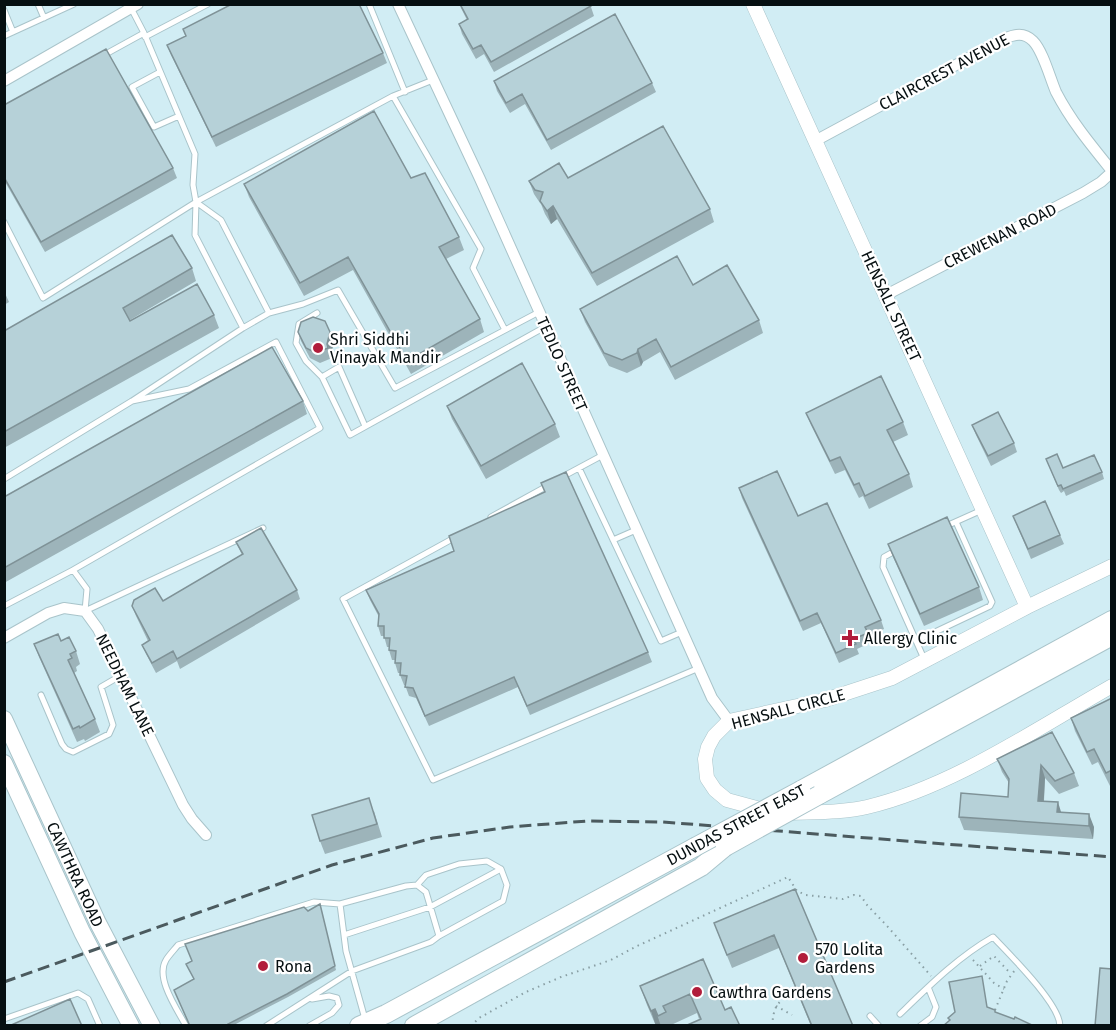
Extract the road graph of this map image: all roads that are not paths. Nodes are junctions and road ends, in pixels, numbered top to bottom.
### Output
1 (38, 4) edge
2 (74, 4) edge
3 (208, 4) edge
4 (369, 4) edge
5 (398, 4) edge
6 (753, 4) edge
7 (129, 8) edge
8 (4, 10) edge
9 (44, 18) junction
10 (13, 32) junction
11 (144, 35) junction
12 (4, 36) edge
13 (94, 60) edge
14 (160, 72) junction
15 (433, 80) junction
16 (4, 81) edge
17 (405, 92) junction
18 (393, 96) junction
19 (179, 116) junction
20 (815, 141) junction
21 (1112, 171) edge
22 (196, 202) junction
23 (4, 222) edge
24 (886, 295) junction
25 (539, 312) junction
26 (269, 313) junction
27 (317, 313) dead end
28 (545, 327) junction
29 (243, 328) junction
30 (505, 330) junction
31 (322, 376) junction
32 (132, 401) junction
33 (365, 426) junction
34 (603, 455) junction
35 (579, 468) junction
36 (4, 480) edge
37 (983, 509) junction
38 (487, 519) edge
39 (956, 522) junction
40 (263, 528) edge
41 (636, 530) junction
42 (936, 531) edge
43 (456, 537) edge
44 (613, 540) junction
45 (898, 549) edge
46 (1112, 567) edge
47 (73, 570) junction
48 (4, 606) edge
49 (1027, 607) junction
50 (85, 611) junction
51 (1112, 620) edge
52 (682, 632) junction
53 (1112, 636) edge
54 (4, 638) edge
55 (916, 641) junction
56 (925, 662) junction
57 (699, 668) junction
58 (120, 676) junction
59 (1112, 686) edge
60 (41, 695) dead end
61 (4, 719) edge
62 (729, 721) junction
63 (4, 764) edge
64 (206, 836) dead end
65 (501, 869) junction
66 (417, 885) junction
67 (340, 904) junction
68 (430, 907) junction
69 (344, 935) junction
70 (439, 936) junction
71 (351, 971) junction
72 (928, 987) junction
73 (464, 998) junction
74 (308, 1000) junction
75 (900, 1014) dead end
76 (870, 1016) dead end
77 (4, 1019) edge
78 (365, 1025) edge
79 (100, 1026) edge
80 (131, 1026) edge
81 (153, 1026) edge
82 (186, 1026) edge
83 (266, 1026) edge
84 (309, 1026) edge
85 (414, 1026) edge
86 (424, 1026) edge
87 (879, 1026) edge
88 (920, 1026) edge
89 (1060, 1026) edge

1 - 9 lane
2 - 9 lane
3 - 11 lane
4 - 17 lane
5 - 15 street, TEDLO STREET
6 - 20 street, HENSALL STREET
7 - 11 lane
7 - 16 street
8 - 10 lane
9 - 10 lane
10 - 12 lane
11 - 13 lane
11 - 14 lane
14 - 19 lane
14 - 19 lane
15 - 17 lane
15 - 25 street, TEDLO STREET
17 - 18 lane
18 - 22 lane
18 - 30 lane
19 - 22 lane
20 - 21 street, CLAIRCREST AVENUE
20 - 24 street, HENSALL STREET
21 - 24 street, CREWENAN ROAD
22 - 23 lane
22 - 26 lane
22 - 29 lane
24 - 37 street, HENSALL STREET
25 - 28 street, TEDLO STREET
25 - 30 lane
26 - 29 lane
26 - 30 lane
27 - 31 lane
28 - 33 lane
28 - 34 street, TEDLO STREET
29 - 32 lane
31 - 33 lane
31 - 33 lane
32 - 36 lane
32 - 47 lane
34 - 35 lane
34 - 41 street, TEDLO STREET
35 - 38 lane
35 - 44 lane
37 - 39 lane
37 - 49 street, HENSALL STREET
39 - 42 lane
39 - 55 lane
40 - 50 lane
41 - 44 lane
41 - 52 street, TEDLO STREET
43 - 57 lane
44 - 52 lane
45 - 55 lane
46 - 49 street, HENSALL CIRCLE
47 - 48 lane
47 - 50 lane
49 - 56 street, HENSALL CIRCLE
50 - 54 street
50 - 58 street, NEEDHAM LANE
51 - 78 main road, DUNDAS STREET EAST, bridge
52 - 57 street, TEDLO STREET
53 - 73 main road, DUNDAS STREET EAST, bridge
55 - 56 lane
56 - 62 street, HENSALL CIRCLE
57 - 62 street, TEDLO STREET
58 - 60 lane
58 - 64 street, NEEDHAM LANE
59 - 62 street, HENSALL CIRCLE
61 - 81 main road, CAWTHRA ROAD
63 - 80 main road, CAWTHRA ROAD
65 - 66 lane
65 - 68 lane
65 - 70 lane
66 - 67 lane
66 - 68 lane
67 - 69 lane
67 - 82 lane
68 - 69 lane
68 - 70 lane
69 - 71 lane
70 - 71 lane
71 - 74 lane
71 - 78 lane
72 - 75 lane
72 - 88 lane
72 - 89 lane
73 - 85 main road, DUNDAS STREET EAST
73 - 86 main road
74 - 83 lane
74 - 84 lane
76 - 87 lane
77 - 79 lane

